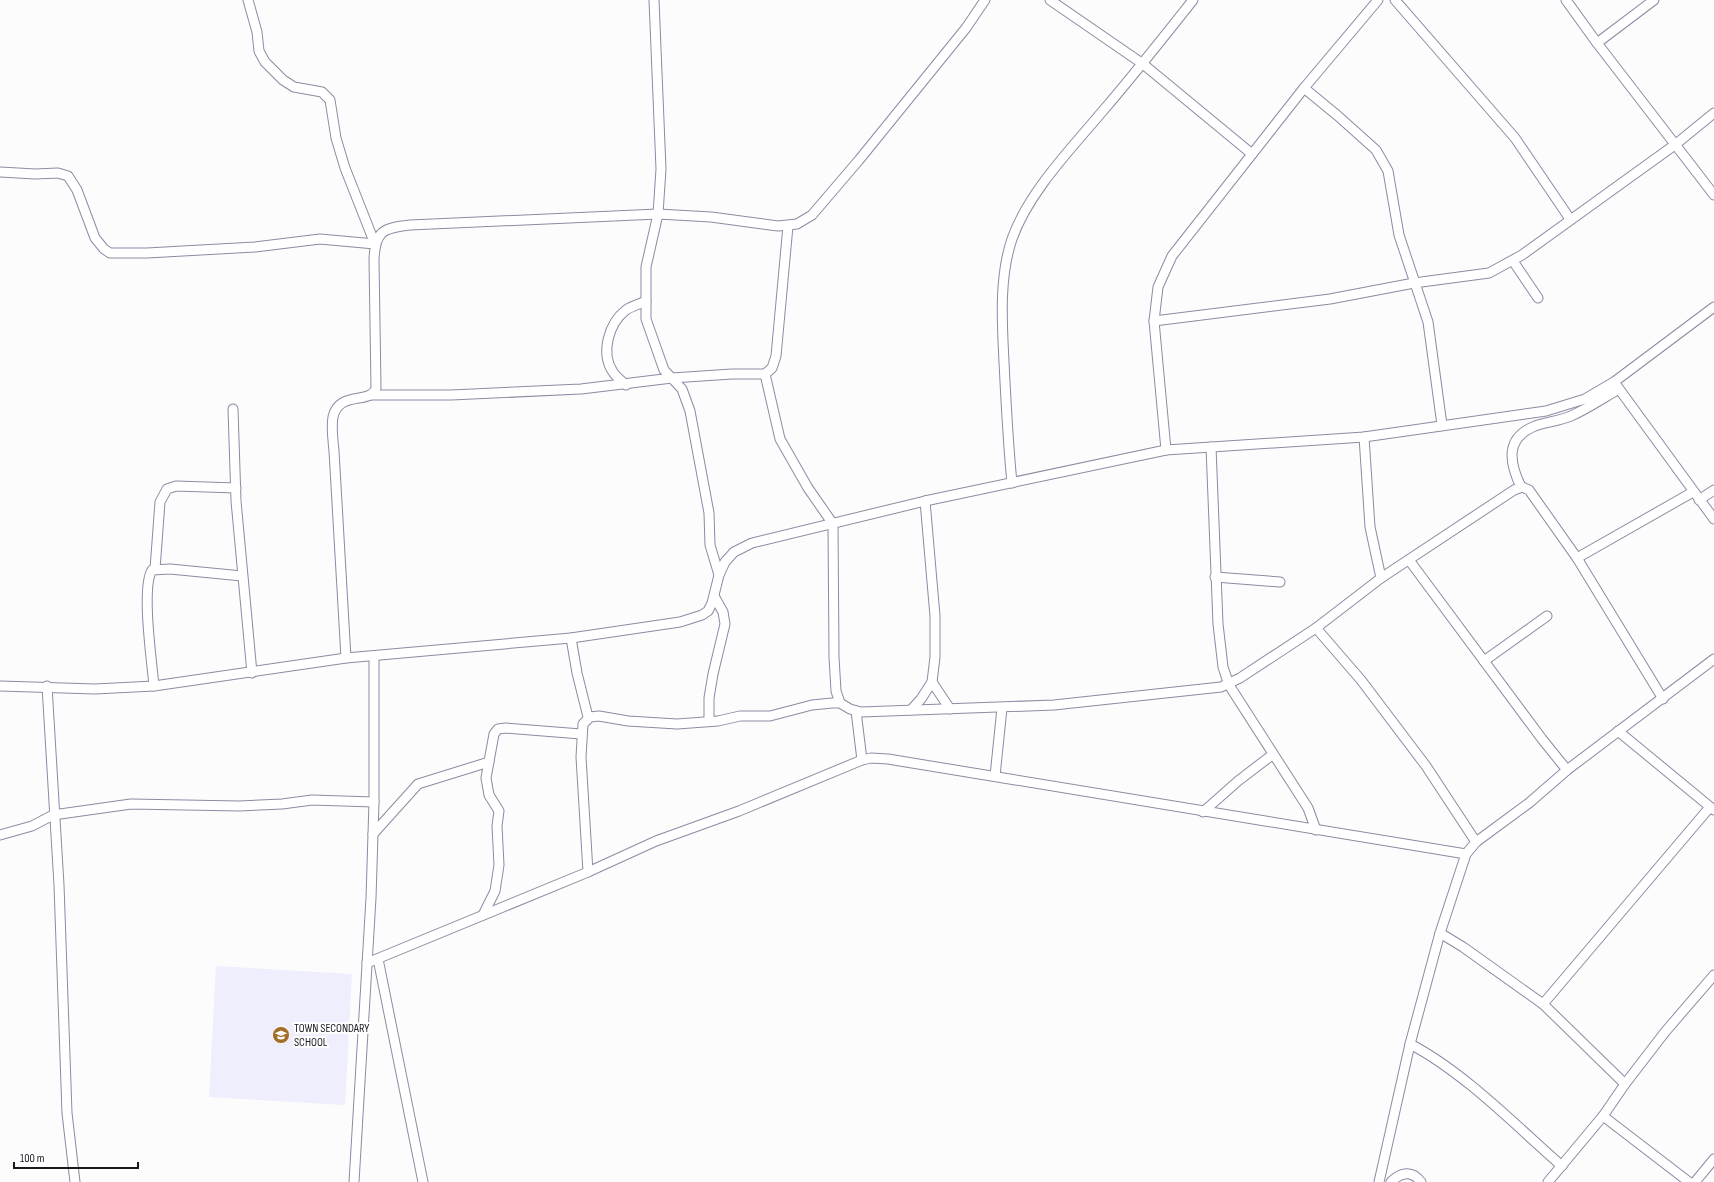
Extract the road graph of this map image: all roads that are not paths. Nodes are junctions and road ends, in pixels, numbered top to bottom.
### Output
1 (248, 0) edge
2 (654, 0) edge
3 (985, 0) edge
4 (1050, 0) edge
5 (1193, 0) edge
6 (1378, 0) edge
7 (1395, 0) edge
8 (1566, 0) edge
9 (1654, 0) edge
10 (1597, 43) junction
11 (1143, 64) junction
12 (1304, 88) junction
13 (1714, 113) edge
14 (1676, 144) junction
15 (1252, 154) junction
16 (0, 172) edge
17 (1714, 195) edge
18 (658, 214) junction
19 (1570, 219) junction
20 (788, 226) junction
21 (375, 244) junction
22 (1513, 261) junction
23 (1414, 283) junction
24 (1538, 298) dead end
25 (646, 301) junction
26 (1714, 307) edge
27 (1154, 321) junction
28 (765, 374) junction
29 (672, 378) junction
30 (626, 385) junction
31 (1616, 385) junction
32 (371, 395) junction
33 (233, 409) dead end
34 (1442, 425) junction
35 (1364, 437) junction
36 (1211, 447) junction
37 (1166, 450) junction
38 (1012, 483) junction
39 (1520, 487) junction
40 (236, 488) junction
41 (1714, 490) edge
42 (1693, 492) junction
43 (1699, 500) junction
44 (925, 501) junction
45 (1714, 519) edge
46 (833, 524) junction
47 (1577, 558) junction
48 (1409, 560) junction
49 (155, 569) junction
50 (720, 575) junction
51 (242, 576) junction
52 (1215, 577) junction
53 (1381, 578) junction
54 (1280, 582) dead end
55 (714, 596) junction
56 (1547, 616) dead end
57 (1316, 628) junction
58 (571, 638) junction
59 (374, 656) junction
60 (346, 658) junction
61 (1484, 661) junction
62 (1712, 662) edge
63 (252, 673) junction
64 (932, 682) junction
65 (1229, 685) junction
66 (0, 686) edge
67 (47, 686) junction
68 (154, 686) junction
69 (1663, 699) junction
70 (840, 703) junction
71 (1002, 708) junction
72 (950, 709) junction
73 (911, 710) junction
74 (856, 711) junction
75 (588, 717) junction
76 (708, 721) junction
77 (1618, 731) junction
78 (581, 734) junction
79 (1272, 755) junction
80 (862, 760) junction
81 (489, 762) junction
82 (1568, 770) junction
83 (994, 776) junction
84 (374, 802) junction
85 (1712, 808) edge
86 (1203, 812) junction
87 (53, 814) junction
88 (1316, 830) junction
89 (373, 834) junction
90 (0, 835) edge
91 (1476, 842) junction
92 (1466, 854) junction
93 (588, 872) junction
94 (483, 915) junction
95 (1440, 934) junction
96 (378, 959) junction
97 (367, 963) junction
98 (1714, 975) edge
99 (1543, 1004) junction
100 (1410, 1044) junction
101 (1625, 1084) junction
102 (1603, 1116) junction
103 (1714, 1160) edge
104 (1562, 1166) junction
105 (75, 1182) edge
106 (354, 1182) edge
107 (423, 1182) edge
108 (1379, 1182) edge
109 (1391, 1182) edge
110 (1422, 1182) edge
111 (1548, 1182) edge
112 (1689, 1182) edge
113 (1695, 1182) edge

1 - 21 street
2 - 18 street
3 - 20 street
4 - 11 street
5 - 11 street
6 - 12 street
7 - 19 street
8 - 10 street
9 - 10 street
10 - 14 street
11 - 15 street
11 - 38 street
12 - 15 street
12 - 23 street
13 - 14 street
14 - 17 street
14 - 19 street
15 - 27 street
16 - 21 street
18 - 20 street
18 - 21 street
18 - 25 street
19 - 22 street
20 - 28 street
21 - 32 street
22 - 23 street
22 - 24 street
23 - 27 street
23 - 34 street
25 - 29 street
25 - 30 street
26 - 31 street
27 - 37 street
28 - 29 street
28 - 46 street
29 - 30 street
29 - 50 street
30 - 32 street
31 - 34 street
31 - 39 street
31 - 42 street
32 - 60 street
33 - 40 street
34 - 35 street
35 - 36 street
35 - 53 street
36 - 37 street
36 - 52 street
37 - 38 street
38 - 44 street
39 - 47 street
39 - 48 street
40 - 49 street
40 - 51 street
41 - 43 street
42 - 43 street
42 - 47 street
43 - 45 street
44 - 46 street
44 - 64 street
46 - 50 street
46 - 70 street
47 - 69 street
48 - 53 street
48 - 61 street
49 - 51 street
49 - 68 street
50 - 55 street
51 - 63 street
52 - 54 street
52 - 65 street
53 - 57 street
55 - 58 street
55 - 76 street
56 - 61 street
57 - 65 street
57 - 91 street
58 - 59 street
58 - 75 street
59 - 60 street
59 - 84 street
60 - 63 street
61 - 82 street
62 - 69 street
63 - 68 street
64 - 72 street
64 - 73 street
65 - 71 street
65 - 79 street
66 - 67 street
67 - 68 street
67 - 87 street
69 - 77 street
70 - 74 street
70 - 76 street
71 - 72 street
71 - 83 street
72 - 73 street
73 - 74 street
74 - 80 street
75 - 76 street
75 - 78 street
77 - 82 street
77 - 85 street
78 - 81 street
78 - 93 street
79 - 86 street
79 - 88 street
80 - 83 street
80 - 93 street
81 - 89 street
81 - 94 street
82 - 91 street
83 - 86 street
84 - 87 street
84 - 89 street
85 - 99 street
86 - 88 street
87 - 90 street
87 - 105 street
88 - 92 street
89 - 97 street
91 - 92 street
92 - 95 street
93 - 94 street
94 - 96 street
95 - 99 street
95 - 100 street
96 - 97 street
96 - 107 street
97 - 106 street
98 - 101 street
99 - 101 street
100 - 104 street
100 - 108 street
101 - 102 street
102 - 104 street
102 - 112 street
103 - 113 street
104 - 111 street
109 - 110 street

